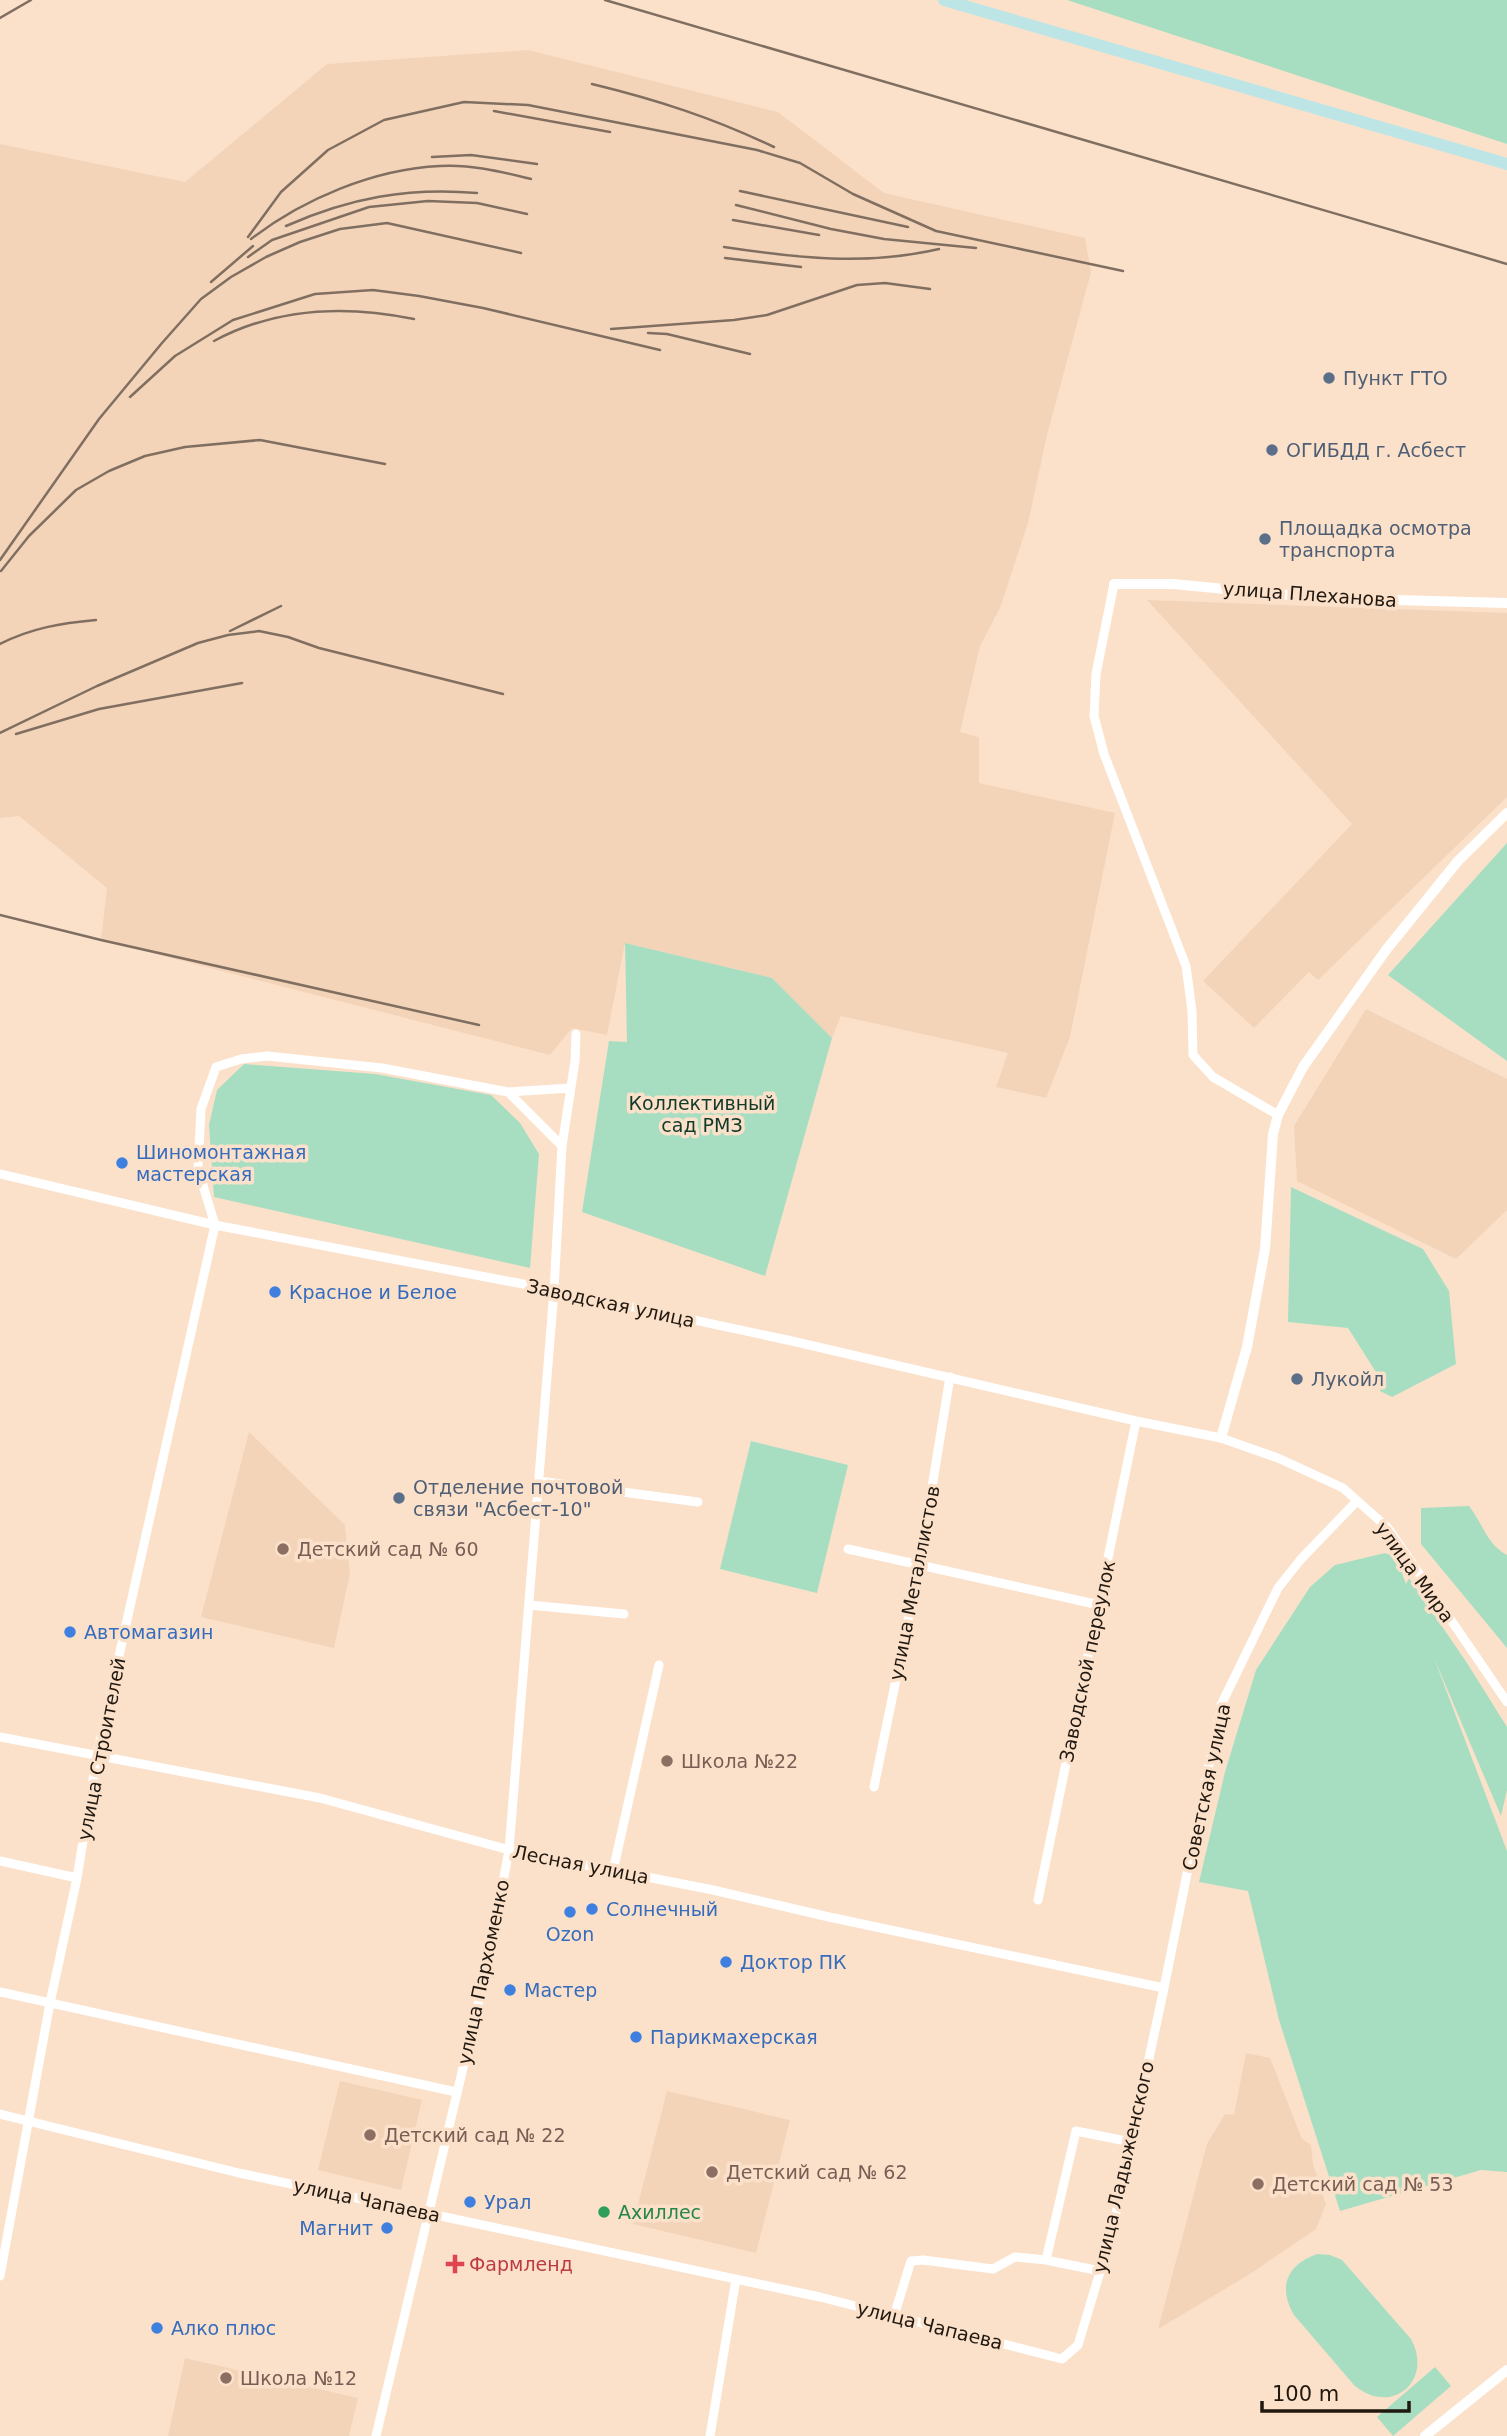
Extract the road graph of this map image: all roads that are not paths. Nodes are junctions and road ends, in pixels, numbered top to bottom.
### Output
1 (944, 0) edge
2 (1507, 164) edge
3 (1114, 584) joint
4 (1507, 603) edge
5 (1507, 813) edge
6 (576, 1034) dead end
7 (571, 1088) junction
8 (508, 1092) junction
9 (1278, 1115) junction
10 (562, 1146) junction
11 (0, 1174) edge
12 (215, 1225) junction
13 (554, 1290) junction
14 (950, 1377) junction
15 (1136, 1421) junction
16 (1221, 1438) junction
17 (539, 1481) junction
18 (1357, 1501) junction
19 (698, 1502) dead end
20 (848, 1549) dead end
21 (919, 1567) junction
22 (528, 1605) junction
23 (1099, 1605) junction
24 (624, 1614) dead end
25 (660, 1665) dead end
26 (1507, 1702) edge
27 (0, 1737) edge
28 (97, 1755) junction
29 (874, 1787) dead end
30 (509, 1850) junction
31 (0, 1861) edge
32 (612, 1871) junction
33 (77, 1878) junction
34 (1038, 1900) dead end
35 (1164, 1988) junction
36 (0, 1992) edge
37 (50, 2003) junction
38 (456, 2092) junction
39 (0, 2114) edge
40 (30, 2122) junction
41 (1131, 2142) junction
42 (428, 2212) junction
43 (1046, 2260) junction
44 (1100, 2271) junction
45 (0, 2276) edge
46 (736, 2279) junction
47 (894, 2316) junction
48 (1078, 2344) joint
49 (1507, 2370) edge
50 (376, 2436) edge
51 (710, 2436) edge
52 (1425, 2436) edge

1 - 2 main road
3 - 4 street, улица Плеханова
3 - 9 street
5 - 9 street
6 - 7 street, улица Пархоменко
7 - 8 street
7 - 10 street, улица Пархоменко
8 - 10 street
8 - 12 street
9 - 16 street
10 - 13 street, улица Пархоменко
11 - 12 street, Заводская улица
12 - 13 street, Заводская улица
12 - 28 street, улица Строителей
13 - 14 street, Заводская улица
13 - 17 street, улица Пархоменко
14 - 15 street, Заводская улица
14 - 21 street, улица Металлистов
15 - 16 street, Заводская улица
15 - 23 street, Заводской переулок
16 - 18 street, улица Мира
17 - 19 street
17 - 22 street, улица Пархоменко
18 - 26 street, улица Мира
18 - 35 street, Советская улица
20 - 21 street
21 - 23 street
21 - 29 street, улица Металлистов
22 - 24 street
22 - 30 street, улица Пархоменко
23 - 34 street, Заводской переулок
25 - 32 street
27 - 28 street, Лесная улица
28 - 30 street, Лесная улица
28 - 33 street, улица Строителей
30 - 32 street, Лесная улица
30 - 38 street, улица Пархоменко
31 - 33 street
32 - 35 street, Лесная улица
33 - 37 street, улица Строителей
35 - 41 street, улица Ладыженского
36 - 37 street
37 - 38 street
37 - 40 street, улица Строителей
38 - 42 street, улица Пархоменко
39 - 40 street, улица Чапаева
40 - 42 street, улица Чапаева
40 - 45 street, улица Строителей
41 - 43 street
41 - 44 street, улица Ладыженского
42 - 46 street, улица Чапаева
42 - 50 street, улица Пархоменко
43 - 44 street
43 - 47 street
44 - 48 street, улица Ладыженского
46 - 47 street, улица Чапаева
46 - 51 street
47 - 48 street, улица Чапаева
49 - 52 street

